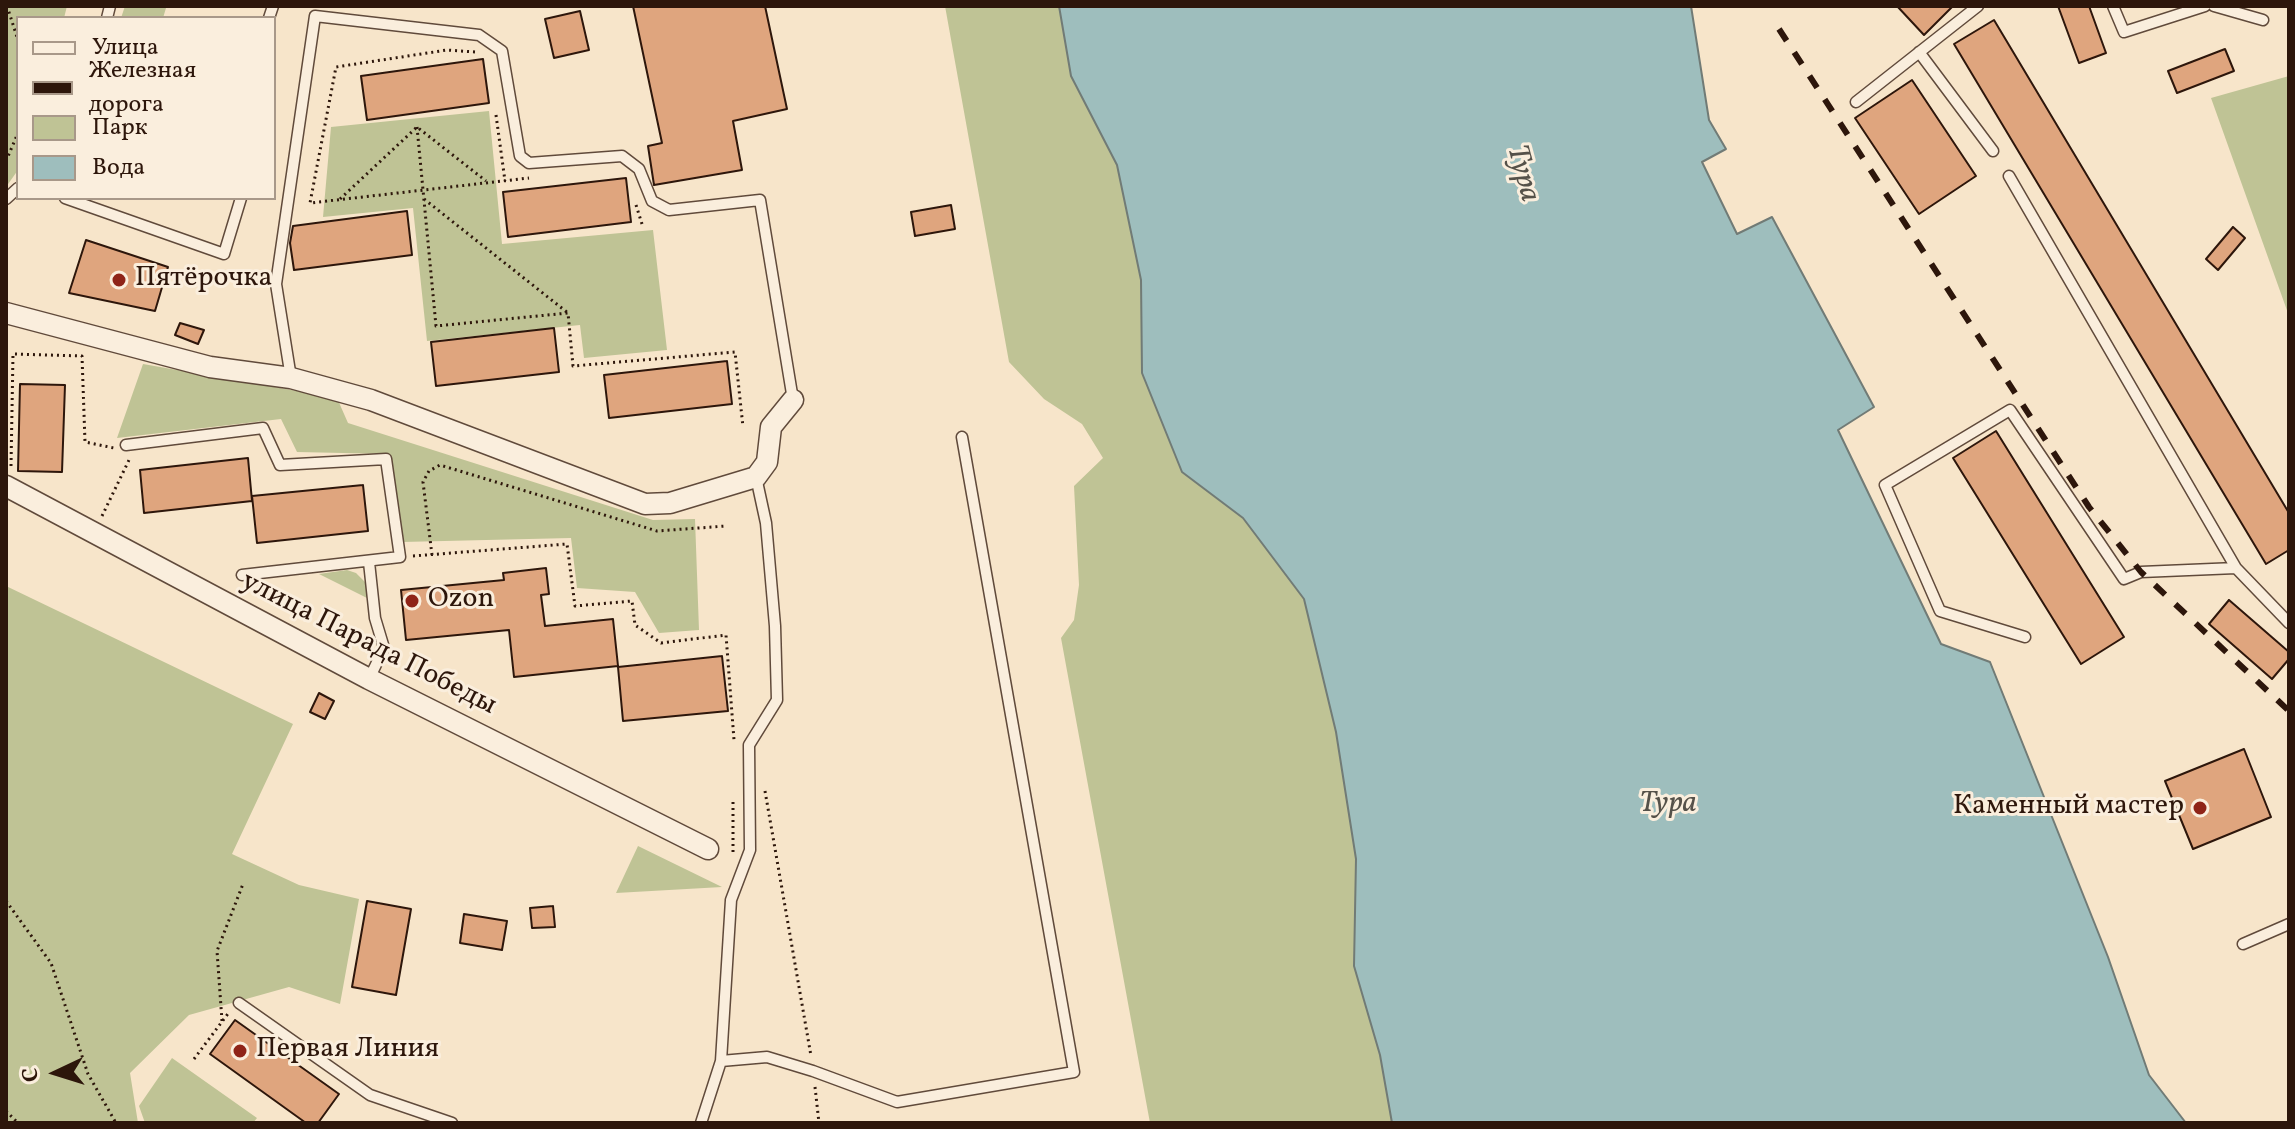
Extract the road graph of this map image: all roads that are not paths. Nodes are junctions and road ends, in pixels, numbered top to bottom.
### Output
1 (1978, 6) edge
2 (2113, 6) edge
3 (2205, 6) edge
4 (2214, 6) edge
5 (2263, 20) dead end
6 (1919, 52) junction
7 (1856, 102) dead end
8 (1993, 151) dead end
9 (2009, 176) dead end
10 (71, 200) edge
11 (240, 200) edge
12 (6, 313) edge
13 (291, 378) junction
14 (793, 400) joint
15 (962, 437) dead end
16 (127, 449) road end
17 (756, 477) junction
18 (8, 488) edge
19 (369, 562) junction
20 (2236, 568) junction
21 (242, 575) dead end
22 (2289, 623) edge
23 (2025, 637) dead end
24 (369, 679) junction
25 (708, 849) dead end
26 (2289, 924) edge
27 (2243, 944) dead end
28 (239, 1003) road end
29 (721, 1061) junction
30 (452, 1123) edge
31 (701, 1123) edge

1 - 6 lane
2 - 3 lane
4 - 5 lane
6 - 7 lane
6 - 8 lane
9 - 20 lane
10 - 11 lane
12 - 13 street
13 - 14 lane
13 - 17 street
14 - 17 street
15 - 29 lane
16 - 19 lane
17 - 29 lane
18 - 24 street, улица Парада Победы
19 - 21 lane
19 - 24 lane
20 - 22 lane
20 - 23 lane
24 - 25 street, улица Парада Победы
26 - 27 lane
28 - 30 lane
29 - 31 lane

